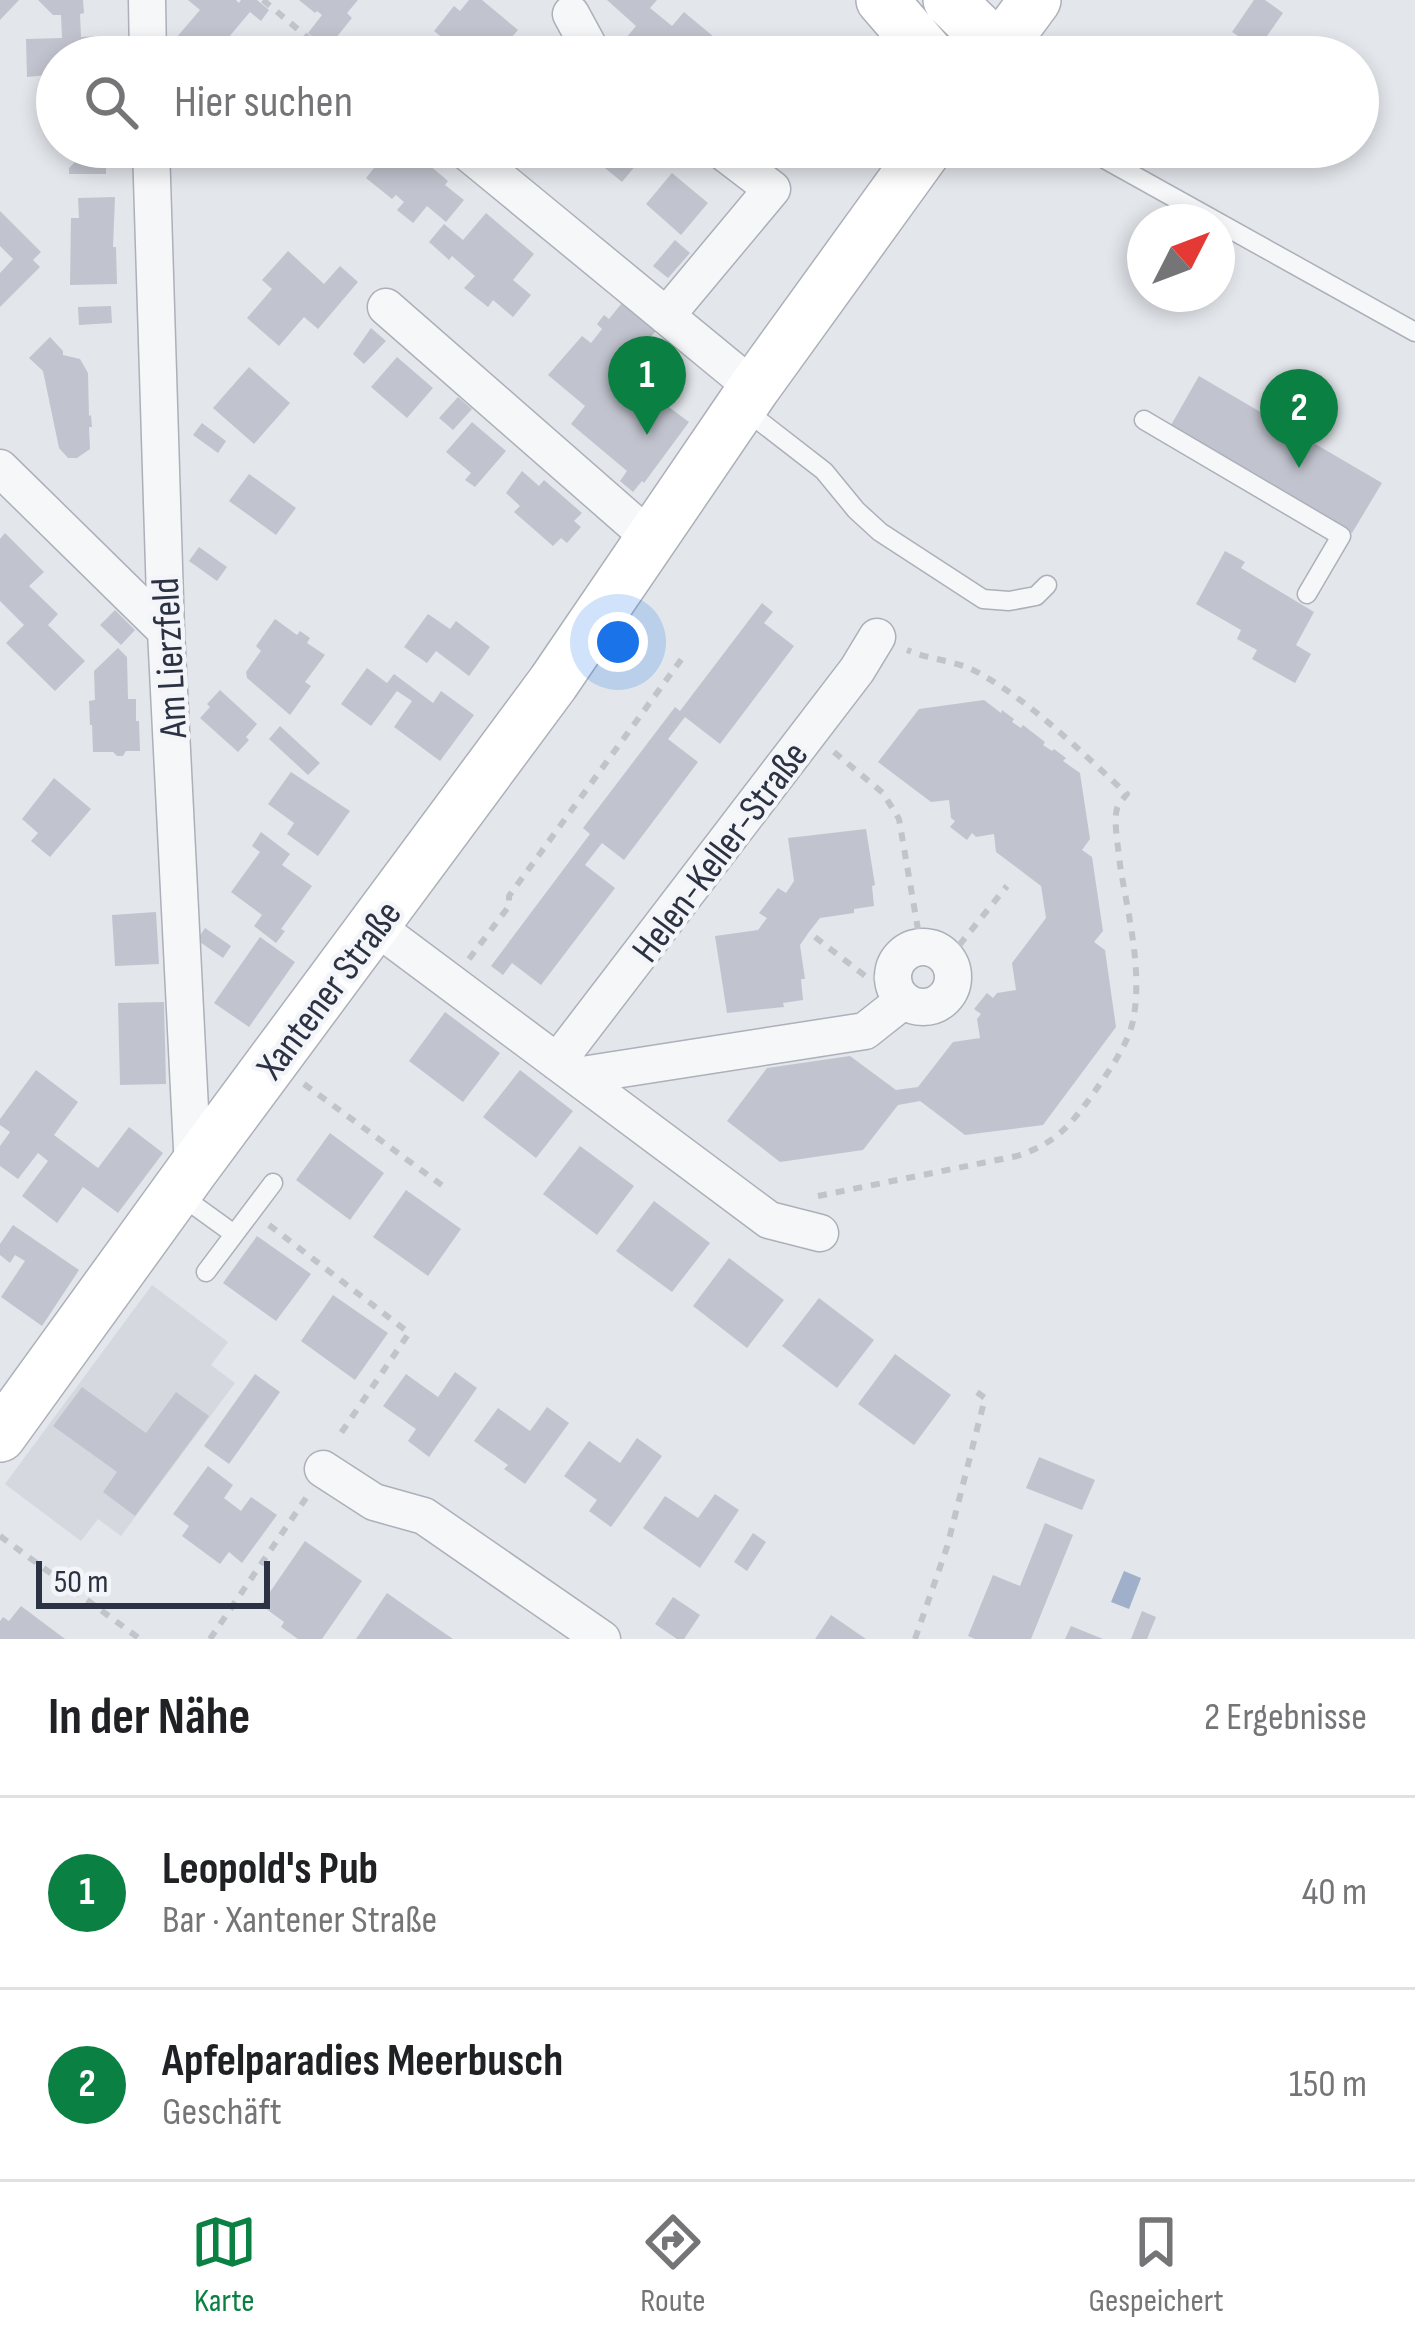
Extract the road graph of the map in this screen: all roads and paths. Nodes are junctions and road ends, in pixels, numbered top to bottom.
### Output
1 (147, 0) edge
2 (263, 0) edge
3 (882, 0) edge
4 (949, 0) edge
5 (1035, 0) edge
6 (571, 14) dead end
7 (148, 36) edge
8 (306, 36) edge
9 (583, 36) edge
10 (913, 36) edge
11 (981, 36) edge
12 (1009, 36) edge
13 (152, 168) edge
14 (486, 168) edge
15 (744, 168) edge
16 (913, 168) edge
17 (1121, 168) edge
18 (386, 307) dead end
19 (666, 316) junction
20 (1415, 332) edge
21 (747, 397) junction
22 (1144, 420) dead end
23 (0, 468) edge
24 (650, 538) junction
25 (1047, 585) dead end
26 (1307, 594) dead end
27 (166, 631) junction
28 (877, 637) joint
29 (686, 653) dead end
30 (809, 733) junction
31 (1006, 886) dead end
32 (375, 926) junction
33 (815, 937) dead end
34 (934, 953) junction
35 (463, 966) dead end
36 (898, 989) junction
37 (567, 1069) junction
38 (301, 1082) dead end
39 (185, 1180) junction
40 (273, 1183) dead end
41 (447, 1189) dead end
42 (252, 1212) junction
43 (769, 1220) junction
44 (820, 1233) dead end
45 (235, 1234) junction
46 (206, 1272) dead end
47 (974, 1390) dead end
48 (0, 1436) edge
49 (323, 1469) junction
50 (0, 1536) edge
51 (140, 1639) edge
52 (210, 1639) edge
53 (602, 1639) edge
54 (915, 1639) edge

1 - 7 street
2 - 8 path
3 - 10 main road
4 - 11 main road
5 - 12 main road
6 - 9 street
13 - 27 street, Am Lierzfeld
14 - 19 street
15 - 19 street
16 - 21 main road, Xantener Straße
17 - 20 lane
18 - 24 street
19 - 21 street
21 - 24 main road, Xantener Straße
21 - 25 lane
22 - 26 lane
23 - 27 street
24 - 32 main road, Xantener Straße
27 - 39 street, Am Lierzfeld
28 - 30 street, Helen-Keller-Straße
28 - 43 path
29 - 35 path
30 - 34 path
30 - 37 street, Helen-Keller-Straße
31 - 34 path
32 - 37 street
32 - 39 main road, Xantener Straße
33 - 36 path
34 - 36 street
34 - 36 street
36 - 37 street
37 - 43 street
38 - 41 path
39 - 45 lane
39 - 48 main road, Xantener Straße
40 - 42 lane
42 - 45 lane
42 - 49 path
43 - 44 street
45 - 46 lane
47 - 54 path
49 - 52 path
49 - 53 street
50 - 51 path

